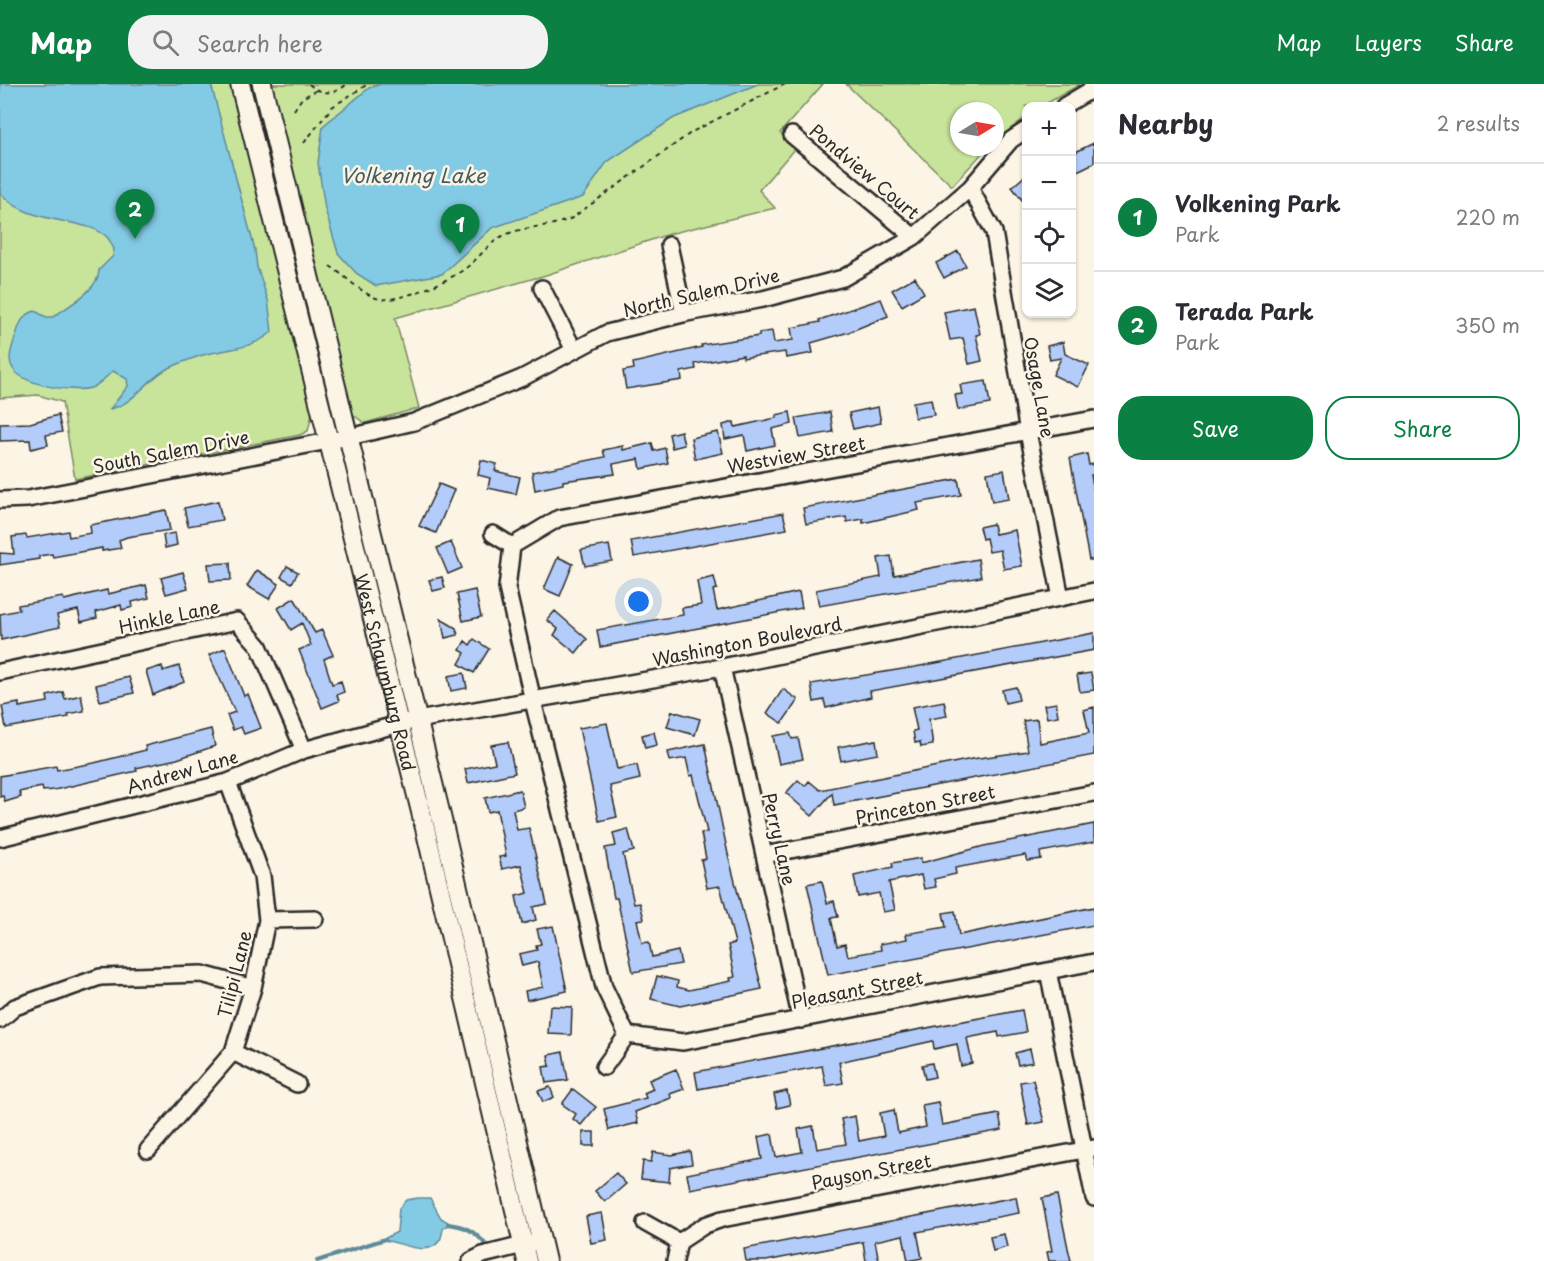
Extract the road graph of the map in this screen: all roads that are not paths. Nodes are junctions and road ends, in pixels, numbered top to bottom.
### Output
1 (240, 84) edge
2 (262, 84) edge
3 (1094, 88) edge
4 (1071, 102) edge
5 (1022, 133) edge
6 (792, 135) dead end
7 (970, 188) junction
8 (914, 237) junction
9 (669, 245) dead end
10 (542, 288) dead end
11 (684, 314) junction
12 (574, 350) junction
13 (1094, 419) edge
14 (1028, 432) junction
15 (349, 437) junction
16 (328, 441) junction
17 (0, 500) edge
18 (493, 534) dead end
19 (512, 546) junction
20 (1094, 591) edge
21 (1061, 598) junction
22 (722, 667) junction
23 (0, 672) edge
24 (533, 702) junction
25 (408, 722) junction
26 (304, 750) junction
27 (228, 782) junction
28 (1094, 793) edge
29 (0, 838) edge
30 (764, 855) junction
31 (315, 918) dead end
32 (267, 920) junction
33 (1094, 962) edge
34 (1048, 970) junction
35 (253, 988) junction
36 (0, 1020) edge
37 (801, 1020) junction
38 (627, 1035) junction
39 (233, 1052) junction
40 (604, 1066) dead end
41 (297, 1084) dead end
42 (1090, 1149) edge
43 (148, 1150) dead end
44 (1094, 1198) edge
45 (645, 1223) dead end
46 (679, 1242) junction
47 (530, 1249) edge
48 (471, 1261) edge
49 (546, 1261) edge
50 (675, 1261) edge

1 - 16 main road, West Schaumburg Road
2 - 15 main road, West Schaumburg Road
3 - 4 street
5 - 7 street, North Salem Drive
6 - 8 street, Pondview Court
7 - 8 street, North Salem Drive
7 - 14 street, Osage Lane
8 - 11 street, North Salem Drive
9 - 11 street
10 - 12 street
11 - 12 street, North Salem Drive
12 - 15 street, North Salem Drive
13 - 14 street, Westview Street
14 - 19 street, Westview Street
14 - 21 street, Osage Lane
15 - 16 street, South Salem Drive
15 - 25 main road, West Schaumburg Road
16 - 17 street, South Salem Drive
16 - 25 main road, West Schaumburg Road
18 - 19 street
19 - 24 street
20 - 21 street, Washington Boulevard
21 - 22 street, Washington Boulevard
22 - 24 street, Washington Boulevard
22 - 30 street, Perry Lane
23 - 26 street, Hinkle Lane
24 - 25 street, Washington Boulevard
24 - 38 street
25 - 26 street, Andrew Lane
25 - 47 main road, West Schaumburg Road
26 - 27 street, Andrew Lane
27 - 29 street, Andrew Lane
27 - 32 street, Tilipi Lane
28 - 30 street, Princeton Street
30 - 37 street, Perry Lane
31 - 32 street
32 - 35 street, Tilipi Lane
33 - 34 street, Pleasant Street
34 - 37 street, Pleasant Street
34 - 42 street
35 - 36 street
35 - 39 street, Tilipi Lane
37 - 38 street, Pleasant Street
38 - 40 street
39 - 41 street
39 - 43 street, Tilipi Lane
42 - 44 street
42 - 46 street, Payson Street
45 - 46 street
46 - 50 street
47 - 48 street
47 - 49 main road, West Schaumburg Road

